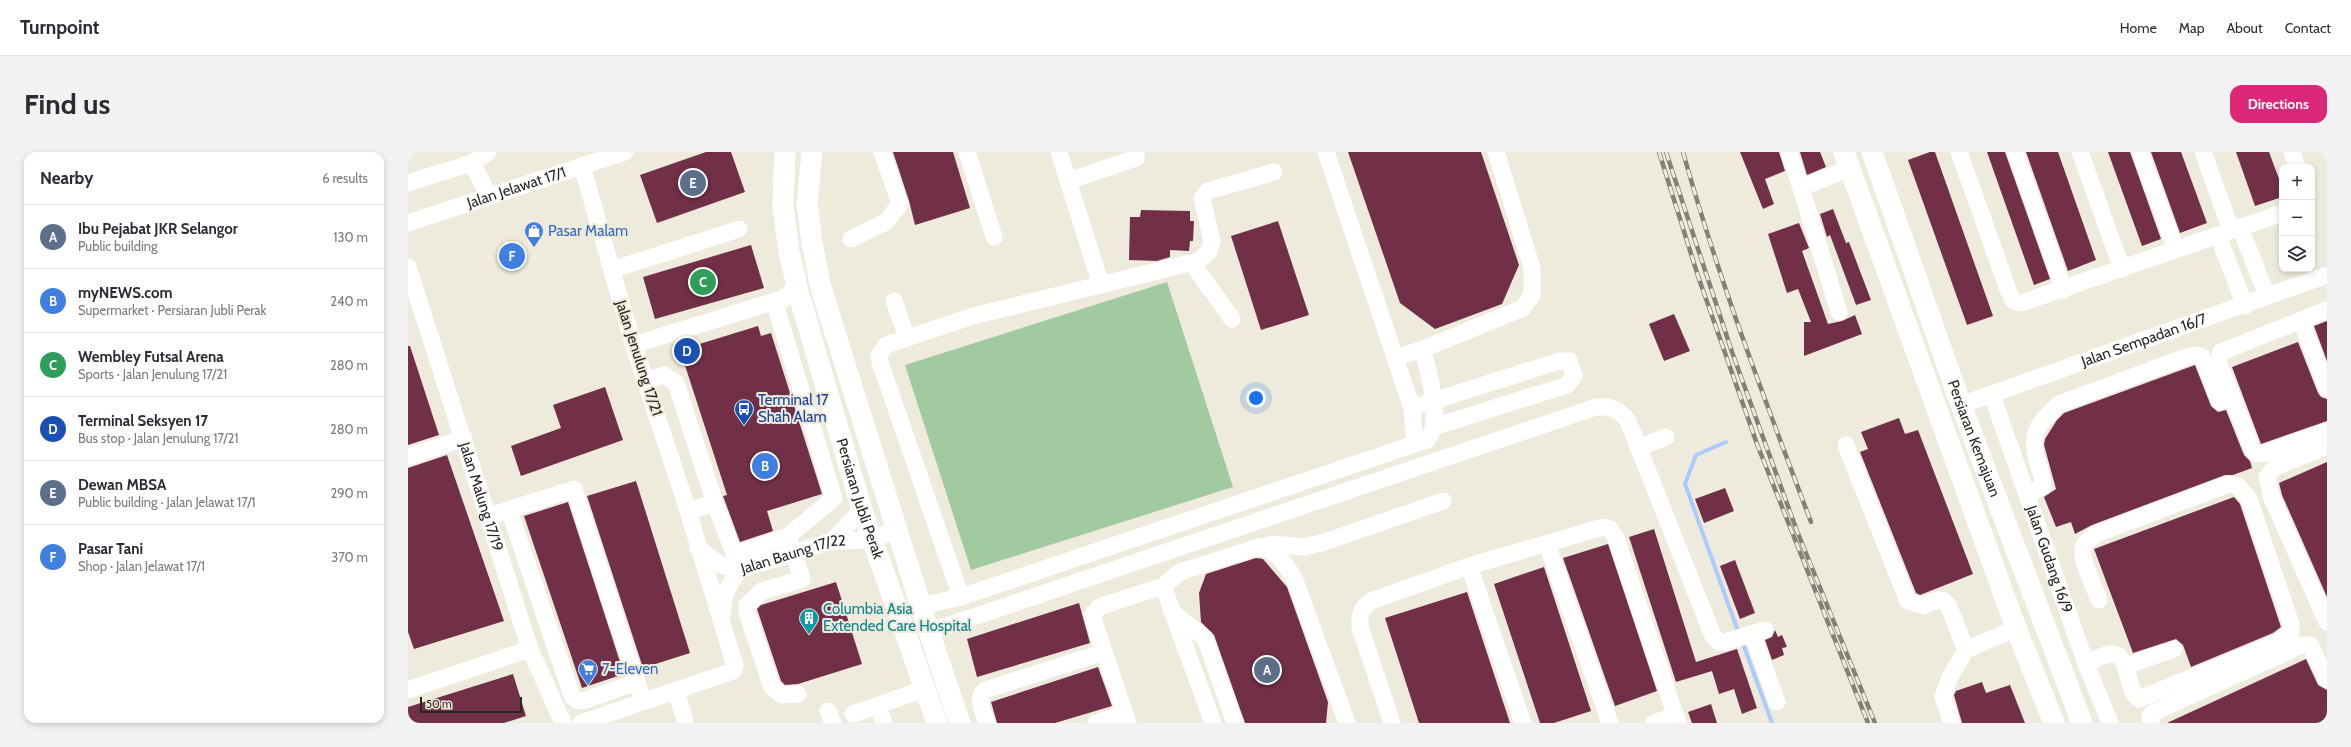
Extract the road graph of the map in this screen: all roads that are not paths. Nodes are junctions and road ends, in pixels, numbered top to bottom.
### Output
1 (625, 152) edge
2 (785, 152) edge
3 (812, 152) edge
4 (882, 152) edge
5 (967, 152) edge
6 (1059, 152) edge
7 (1136, 152) edge
8 (1326, 152) edge
9 (1496, 152) edge
10 (1790, 152) edge
11 (1872, 152) edge
12 (1959, 152) edge
13 (2015, 152) edge
14 (2080, 152) edge
15 (2140, 152) edge
16 (2202, 152) edge
17 (2292, 152) edge
18 (481, 156) edge
19 (1847, 160) edge
20 (2297, 164) edge
21 (582, 166) junction
22 (1274, 172) dead end
23 (1068, 181) junction
24 (408, 183) edge
25 (1802, 188) junction
26 (489, 196) junction
27 (2279, 213) edge
28 (408, 223) edge
29 (739, 229) dead end
30 (2230, 231) junction
31 (994, 237) dead end
32 (851, 239) dead end
33 (2176, 250) junction
34 (1192, 263) junction
35 (408, 267) edge
36 (2122, 269) junction
37 (612, 270) junction
38 (2327, 275) edge
39 (797, 284) junction
40 (1101, 285) junction
41 (2064, 290) junction
42 (2267, 296) junction
43 (894, 301) dead end
44 (774, 302) junction
45 (2245, 306) junction
46 (2327, 310) edge
47 (1839, 312) dead end
48 (1232, 319) dead end
49 (2302, 320) junction
50 (907, 338) junction
51 (633, 345) junction
52 (1424, 348) junction
53 (1395, 358) junction
54 (646, 381) junction
55 (2327, 389) edge
56 (1992, 395) junction
57 (1434, 401) junction
58 (2220, 402) dead end
59 (1961, 405) junction
60 (1412, 408) junction
61 (1434, 427) junction
62 (2327, 431) edge
63 (1666, 437) dead end
64 (464, 438) junction
65 (1415, 444) junction
66 (1846, 444) dead end
67 (2327, 446) edge
68 (1638, 448) junction
69 (408, 456) edge
70 (2027, 495) junction
71 (1443, 501) dead end
72 (715, 503) junction
73 (509, 510) junction
74 (862, 510) junction
75 (688, 511) junction
76 (489, 516) junction
77 (897, 529) junction
78 (788, 536) junction
79 (872, 540) junction
80 (832, 542) junction
81 (1547, 544) junction
82 (1258, 547) junction
83 (698, 548) junction
84 (795, 554) junction
85 (1469, 566) junction
86 (740, 570) junction
87 (1163, 586) junction
88 (961, 597) junction
89 (2099, 600) dead end
90 (921, 606) junction
91 (1172, 612) junction
92 (2327, 622) edge
93 (723, 627) junction
94 (2016, 628) junction
95 (929, 632) junction
96 (530, 650) junction
97 (1966, 650) junction
98 (2174, 650) dead end
99 (1104, 652) junction
100 (2086, 664) junction
101 (2125, 666) junction
102 (2327, 680) edge
103 (637, 682) junction
104 (408, 689) edge
105 (924, 689) junction
106 (676, 691) junction
107 (798, 694) dead end
108 (643, 701) junction
109 (1777, 702) dead end
110 (878, 705) junction
111 (853, 714) dead end
112 (1127, 718) edge
113 (608, 719) edge
114 (1677, 719) edge
115 (685, 720) dead end
116 (563, 723) edge
117 (581, 723) edge
118 (884, 723) edge
119 (937, 723) edge
120 (960, 723) edge
121 (987, 723) edge
122 (1096, 723) edge
123 (1213, 723) edge
124 (1235, 723) edge
125 (1346, 723) edge
126 (1392, 723) edge
127 (1523, 723) edge
128 (1610, 723) edge
129 (1654, 723) edge
130 (1952, 723) edge
131 (2054, 723) edge
132 (2082, 723) edge
133 (2110, 723) edge
134 (2151, 723) edge

1 - 21 street, Jalan Jelawat 17/1
2 - 39 main road, Persiaran Jubli Perak
3 - 77 main road, Persiaran Jubli Perak
4 - 32 street
5 - 31 street
6 - 23 street
7 - 23 street
8 - 53 street
9 - 52 street
10 - 25 street
11 - 59 main road, Persiaran Kemajuan
12 - 41 street
13 - 41 street
14 - 36 street
15 - 33 street
16 - 30 street
17 - 20 street
18 - 24 street
18 - 26 street
19 - 25 street
19 - 94 main road, Persiaran Kemajuan
21 - 26 street, Jalan Jelawat 17/1
21 - 37 street, Jalan Jenulung 17/21
22 - 34 street
23 - 40 street
25 - 47 street
26 - 28 street, Jalan Jelawat 17/1
27 - 30 street
29 - 37 street
30 - 33 street
30 - 42 street
30 - 45 street
33 - 36 street
34 - 40 street
34 - 48 street
35 - 64 street, Jalan Malung 17/19
36 - 41 street
37 - 51 street, Jalan Jenulung 17/21
38 - 42 street, Jalan Sempadan 16/7
39 - 44 street
39 - 74 main road, Persiaran Jubli Perak
40 - 50 street
42 - 45 street, Jalan Sempadan 16/7
43 - 50 street
44 - 51 street
44 - 78 street
45 - 56 street, Jalan Sempadan 16/7
46 - 49 street
49 - 55 street
49 - 62 street
50 - 88 street
51 - 54 street, Jalan Jenulung 17/21
52 - 53 street
52 - 57 street
53 - 60 street
54 - 72 street
54 - 75 street, Jalan Jenulung 17/21
56 - 59 street, Jalan Sempadan 16/7
56 - 70 street, Jalan Gudang 16/9
57 - 60 street
57 - 61 street
57 - 61 street
58 - 70 street
59 - 132 main road, Persiaran Kemajuan
60 - 65 street
61 - 65 street
63 - 68 street
64 - 69 street
64 - 76 street, Jalan Malung 17/19
65 - 88 street
66 - 97 street
67 - 92 street
68 - 95 street
68 - 109 street
70 - 100 street, Jalan Gudang 16/9
71 - 82 street
72 - 75 street
72 - 78 street
73 - 76 street
73 - 103 street
73 - 103 street
74 - 79 main road, Persiaran Jubli Perak
74 - 80 street
75 - 83 street, Jalan Jenulung 17/21
76 - 96 street, Jalan Malung 17/19
77 - 79 street
77 - 90 main road, Persiaran Jubli Perak
78 - 84 street
79 - 80 street, Jalan Baung 17/22
79 - 105 main road, Persiaran Jubli Perak
80 - 84 street, Jalan Baung 17/22
81 - 85 street
81 - 114 street
81 - 128 street
82 - 87 street
82 - 125 street
83 - 86 street, Jalan Baung 17/22
83 - 93 street, Jalan Jenulung 17/21
84 - 86 street, Jalan Baung 17/22
84 - 107 street
85 - 126 street
85 - 127 street
86 - 93 street
87 - 91 street
87 - 99 street
88 - 90 street
89 - 101 street
90 - 95 main road, Persiaran Jubli Perak
91 - 123 street
91 - 124 street
93 - 106 street, Jalan Jenulung 17/21
94 - 97 street
94 - 131 main road, Persiaran Kemajuan
95 - 120 main road, Persiaran Jubli Perak
96 - 104 street
96 - 116 street, Jalan Malung 17/19
97 - 130 street
98 - 101 street
99 - 112 street
99 - 121 street
100 - 101 street
100 - 133 street, Jalan Gudang 16/9
102 - 134 street
103 - 108 street
105 - 110 street
105 - 119 main road, Persiaran Jubli Perak
106 - 108 street
106 - 115 street
108 - 113 street
110 - 111 street
110 - 118 street
112 - 122 street
113 - 117 street
114 - 129 street

